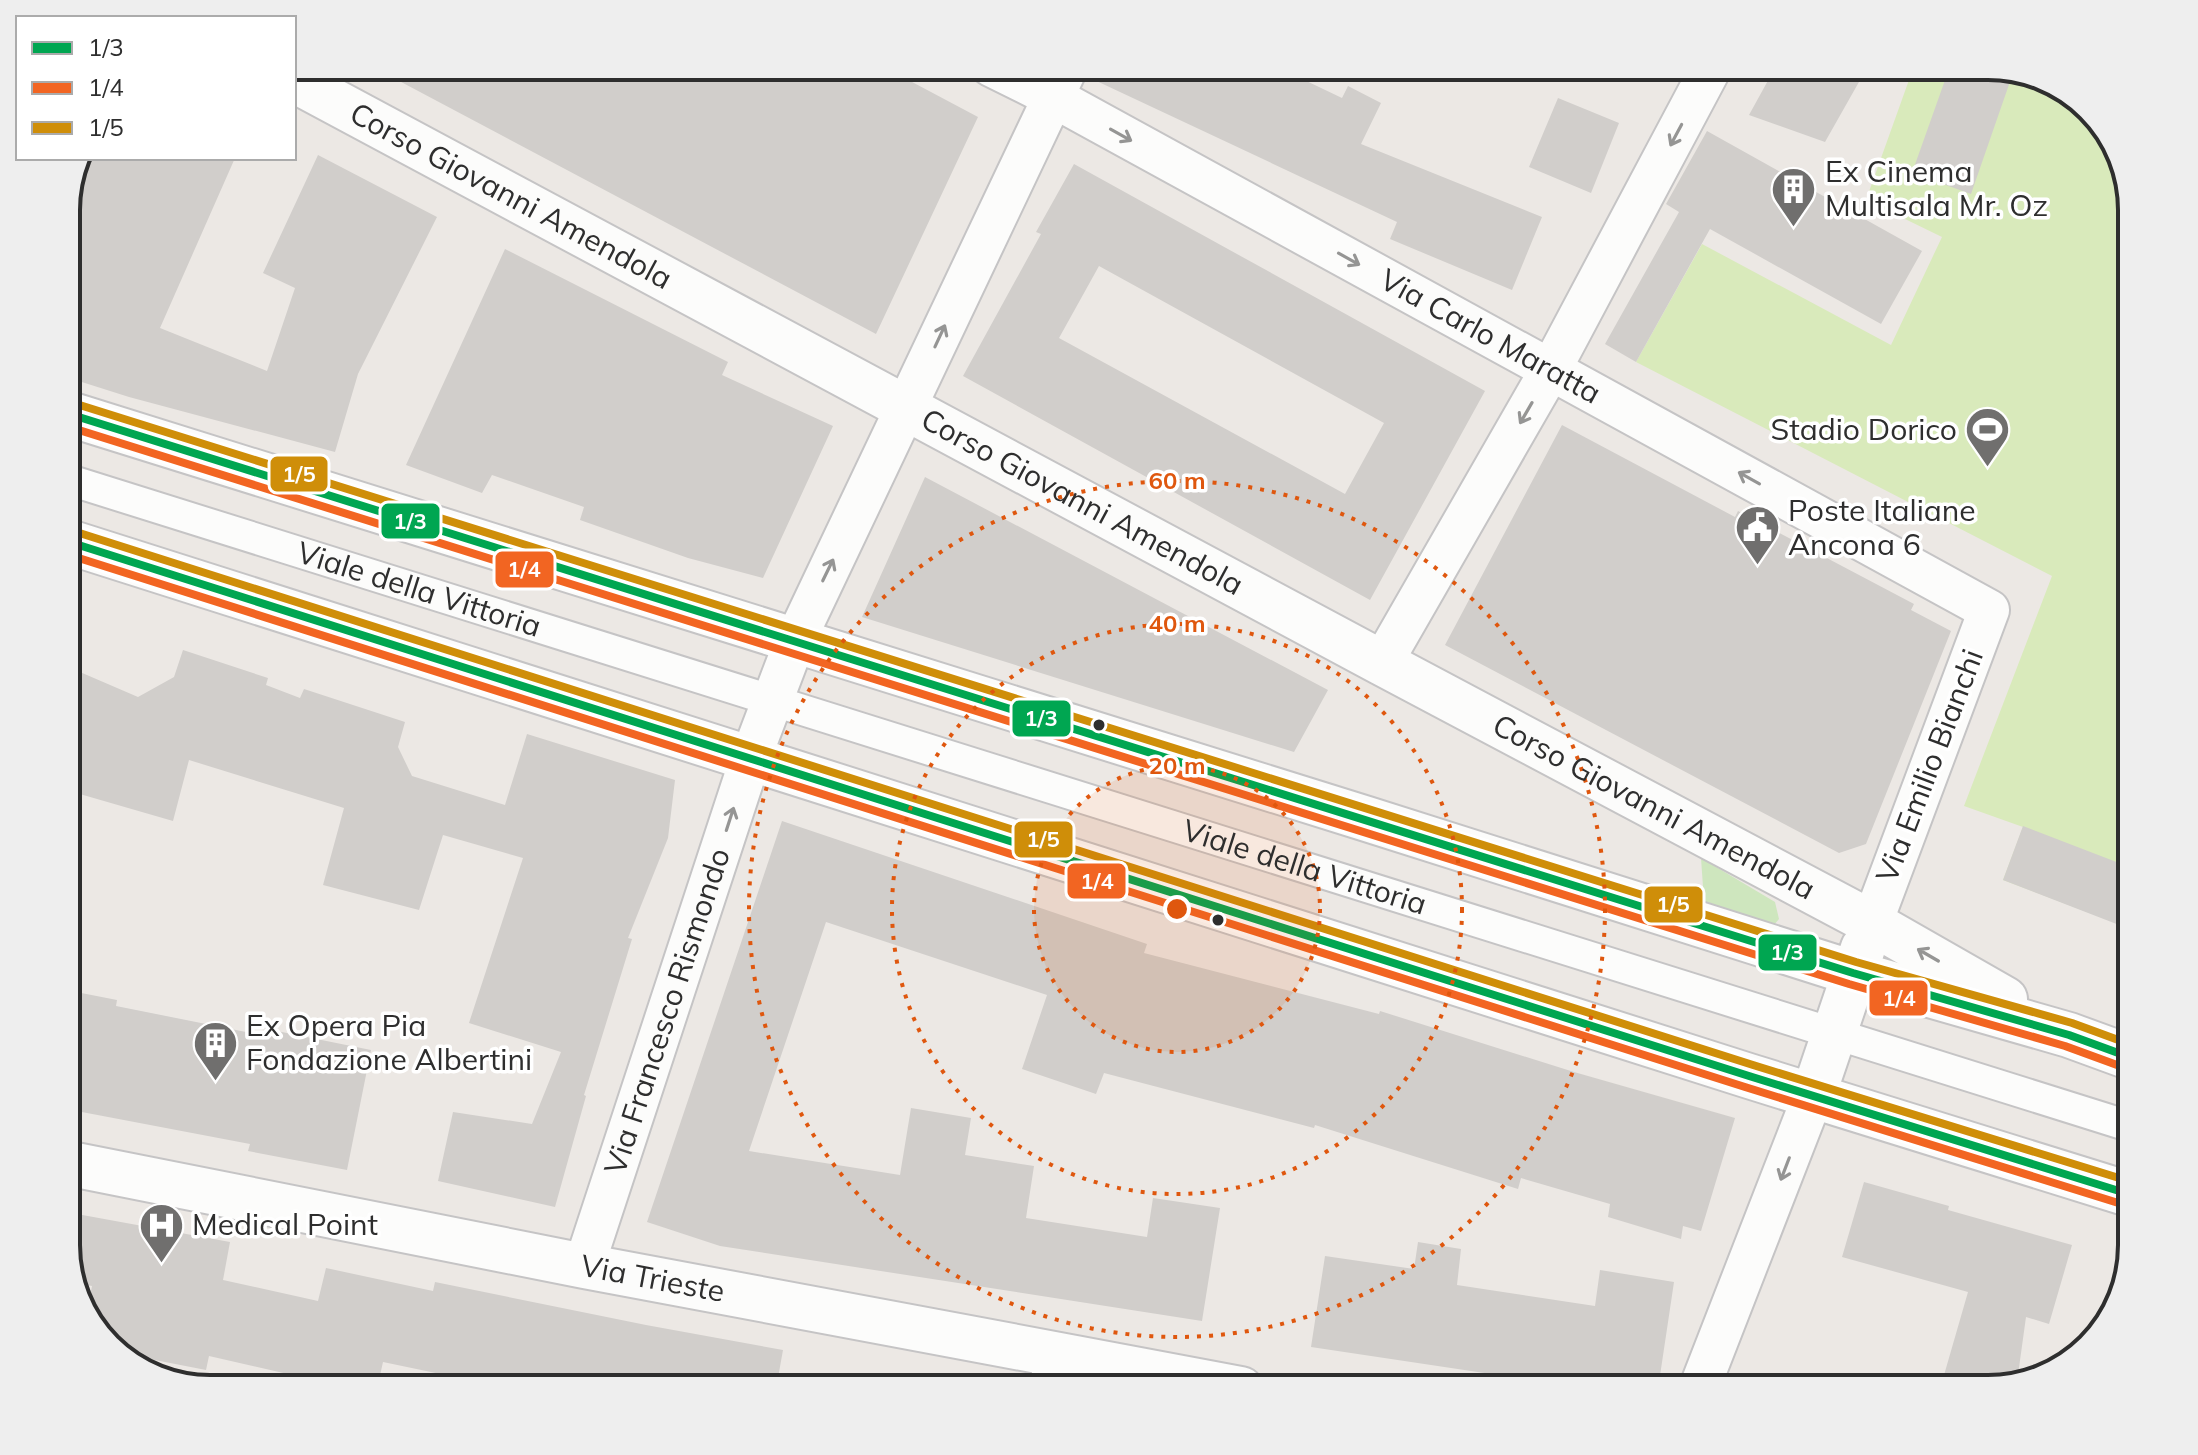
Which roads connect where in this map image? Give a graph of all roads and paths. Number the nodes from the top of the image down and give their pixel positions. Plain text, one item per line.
1 (1705, 80) edge
2 (296, 81) edge
3 (1060, 82) edge
4 (1551, 369) junction
5 (906, 407) junction
6 (80, 417) edge
7 (80, 483) edge
8 (80, 545) edge
9 (1989, 610) joint
10 (795, 641) junction
11 (1382, 663) junction
12 (773, 700) junction
13 (751, 757) junction
14 (1872, 923) junction
15 (1853, 973) junction
16 (1836, 1034) junction
17 (2069, 1035) junction
18 (2118, 1053) edge
19 (1813, 1096) junction
20 (2118, 1123) edge
21 (80, 1166) edge
22 (2118, 1191) edge
23 (584, 1266) junction
24 (1043, 1371) edge
25 (1087, 1375) edge
26 (1704, 1375) edge

1 -> 4 street
2 - 5 street, Corso Giovanni Amendola
3 -> 4 street, Via Carlo Maratta
5 -> 3 street
9 -> 4 street, Via Carlo Maratta
4 -> 11 street
10 -> 5 street
5 - 11 street, Corso Giovanni Amendola
6 - 10 street, Viale della Vittoria
7 - 12 street, Viale della Vittoria
8 - 13 street, Viale della Vittoria
9 - 14 street, Via Emilio Bianchi
10 - 12 street
10 - 15 street, Viale della Vittoria
11 - 14 street, Corso Giovanni Amendola
12 - 13 street
12 - 16 street, Viale della Vittoria
13 - 19 street, Viale della Vittoria
23 -> 13 street, Via Francesco Rismondo
14 - 15 street
17 -> 14 street, Corso Giovanni Amendola
15 - 16 street
15 - 17 street, Viale della Vittoria
16 - 19 street
16 - 20 street, Viale della Vittoria
17 - 18 street, Viale della Vittoria
19 - 22 street, Viale della Vittoria
19 -> 26 street
21 - 23 street, Via Trieste
23 - 24 street, Via Trieste
24 - 25 street, Via Trieste

